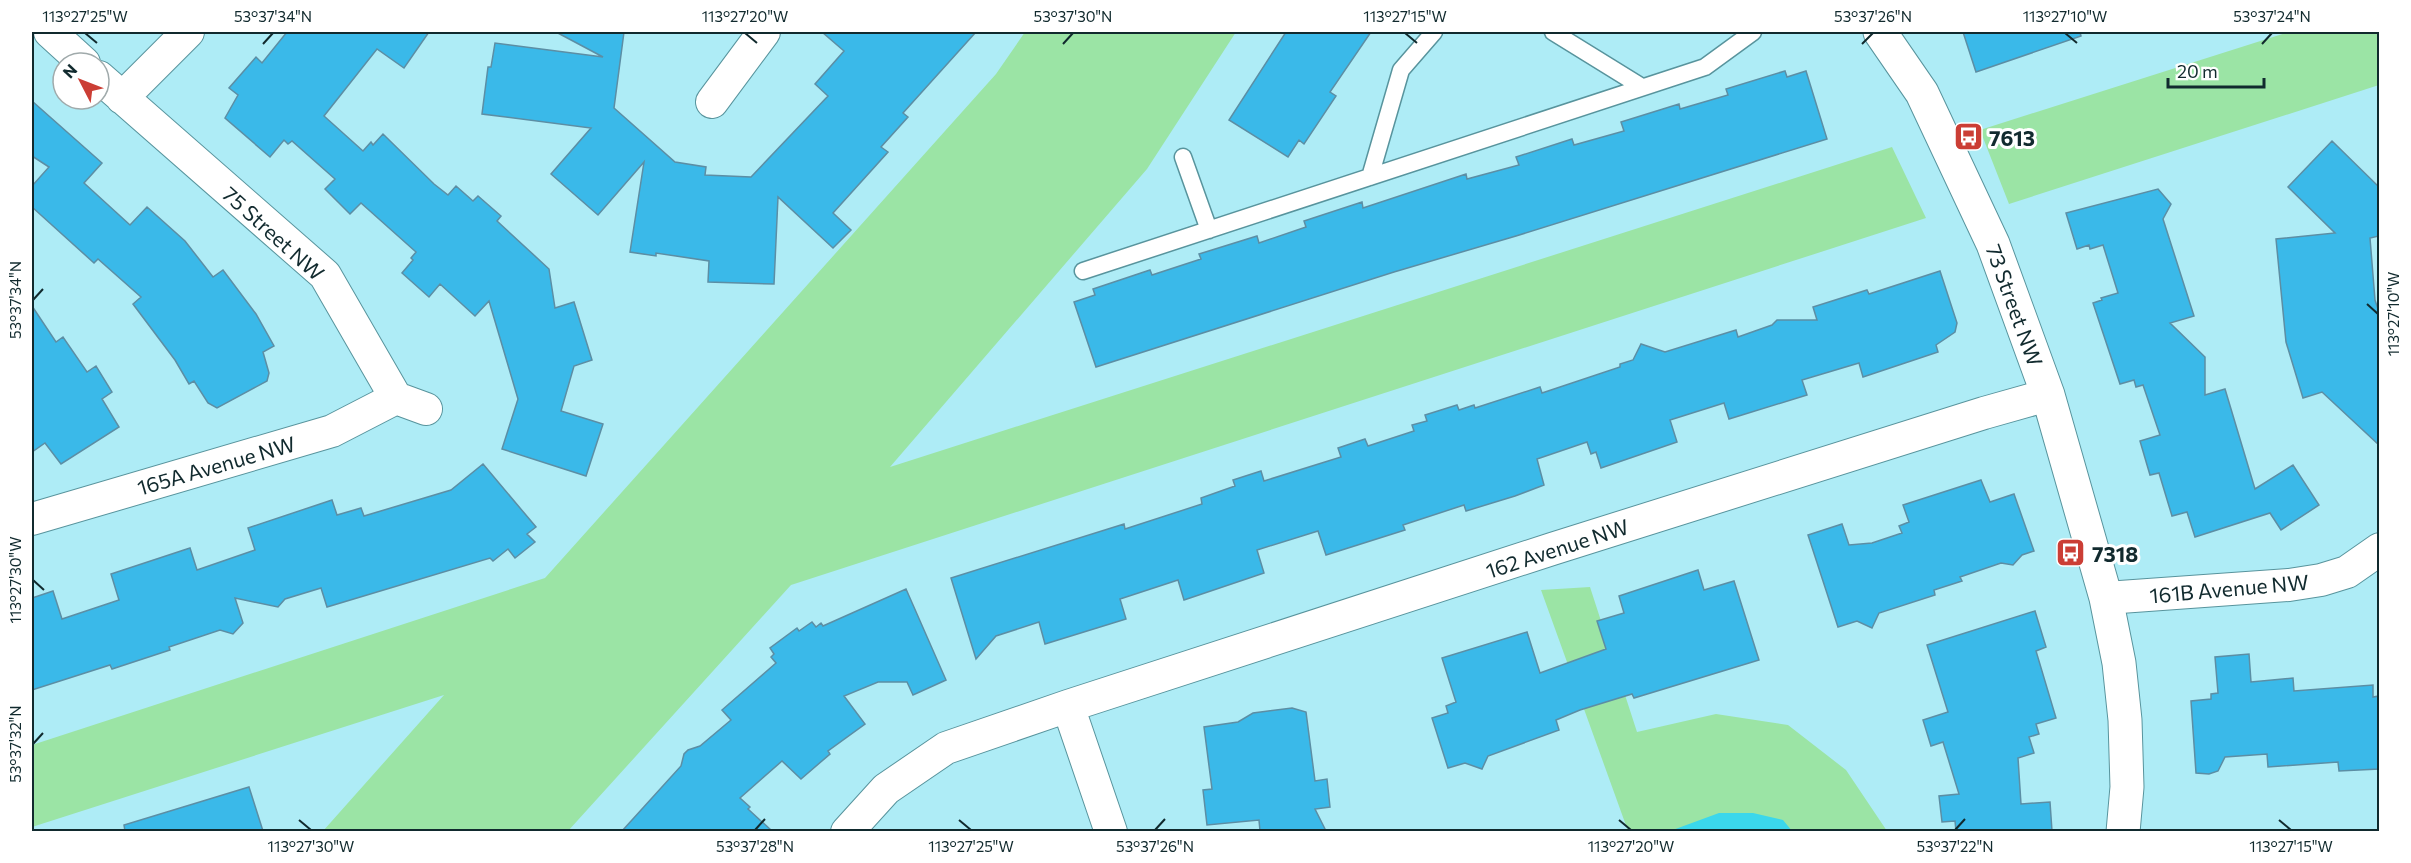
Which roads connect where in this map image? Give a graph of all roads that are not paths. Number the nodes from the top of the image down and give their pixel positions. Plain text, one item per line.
1 (50, 32) edge
2 (188, 32) edge
3 (764, 32) edge
4 (1434, 32) edge
5 (1553, 32) edge
6 (1753, 32) edge
7 (1880, 32) edge
8 (71, 51) edge
9 (1642, 87) junction
10 (111, 88) edge
11 (122, 98) junction
12 (712, 102) dead end
13 (1183, 157) dead end
14 (1370, 177) junction
15 (1209, 230) junction
16 (1083, 271) dead end
17 (2048, 395) junction
18 (396, 398) junction
19 (426, 409) dead end
20 (32, 519) edge
21 (2379, 549) edge
22 (2106, 598) junction
23 (1068, 705) junction
24 (847, 831) edge
25 (1111, 831) edge
26 (2123, 831) edge

1 - 8 street
2 - 11 street
3 - 12 street
4 - 14 lane
5 - 9 lane
6 - 9 lane
7 - 17 street, 73 Street NW
9 - 14 lane
10 - 11 street, 75 Street NW
11 - 18 street, 75 Street NW
13 - 15 lane
14 - 15 lane
15 - 16 lane
17 - 22 street, 73 Street NW
17 - 23 street, 162 Avenue NW
18 - 19 street
18 - 20 street, 165A Avenue NW
21 - 22 street, 161B Avenue NW
22 - 26 street, 73 Street NW
23 - 24 street, 162 Avenue NW
23 - 25 street

